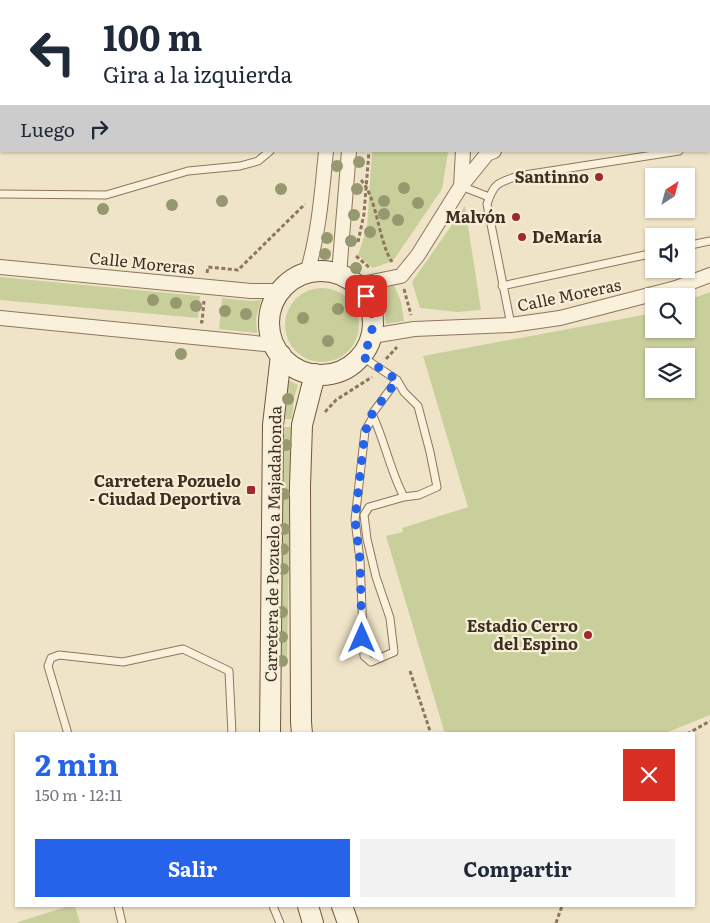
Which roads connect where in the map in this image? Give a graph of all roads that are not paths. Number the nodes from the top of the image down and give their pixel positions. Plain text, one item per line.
1 (269, 152) edge
2 (326, 152) edge
3 (349, 152) edge
4 (464, 152) edge
5 (492, 152) edge
6 (673, 152) edge
7 (461, 186) junction
8 (0, 194) edge
9 (490, 197) junction
10 (710, 241) edge
11 (695, 244) edge
12 (645, 255) edge
13 (0, 267) edge
14 (307, 273) junction
15 (339, 274) junction
16 (710, 275) edge
17 (357, 285) junction
18 (502, 286) junction
19 (280, 291) junction
20 (0, 318) edge
21 (511, 325) junction
22 (372, 336) junction
23 (278, 350) junction
24 (362, 356) junction
25 (314, 374) junction
26 (397, 380) junction
27 (373, 417) junction
28 (404, 497) junction
29 (67, 732) edge
30 (232, 732) edge
31 (270, 732) edge
32 (302, 732) edge
33 (118, 907) edge
34 (273, 907) edge
35 (308, 907) edge
36 (342, 907) edge
37 (122, 923) edge
38 (280, 923) edge
39 (313, 923) edge
40 (348, 923) edge

1 - 8 lane
2 - 14 street
3 - 15 street
4 - 7 street
5 - 7 street
6 - 9 lane
7 - 9 lane
7 - 17 street
9 - 18 lane
10 - 11 lane
12 - 18 lane
13 - 19 street, Calle Moreras
14 - 15 street
14 - 19 street
15 - 17 street
16 - 21 street, Calle Moreras
17 - 22 street
18 - 21 lane
19 - 23 street
20 - 23 street
21 - 22 street, Calle Moreras
22 - 24 street
23 - 25 street
23 - 31 street, Carretera de Pozuelo a Majadahonda
24 - 25 street
24 - 26 lane
25 - 32 street, Carretera de Pozuelo a Majadahonda
26 - 27 lane
26 - 28 lane
27 - 28 lane
27 - 28 lane
29 - 30 lane
33 - 37 lane
34 - 38 lane
35 - 39 street
36 - 40 street

